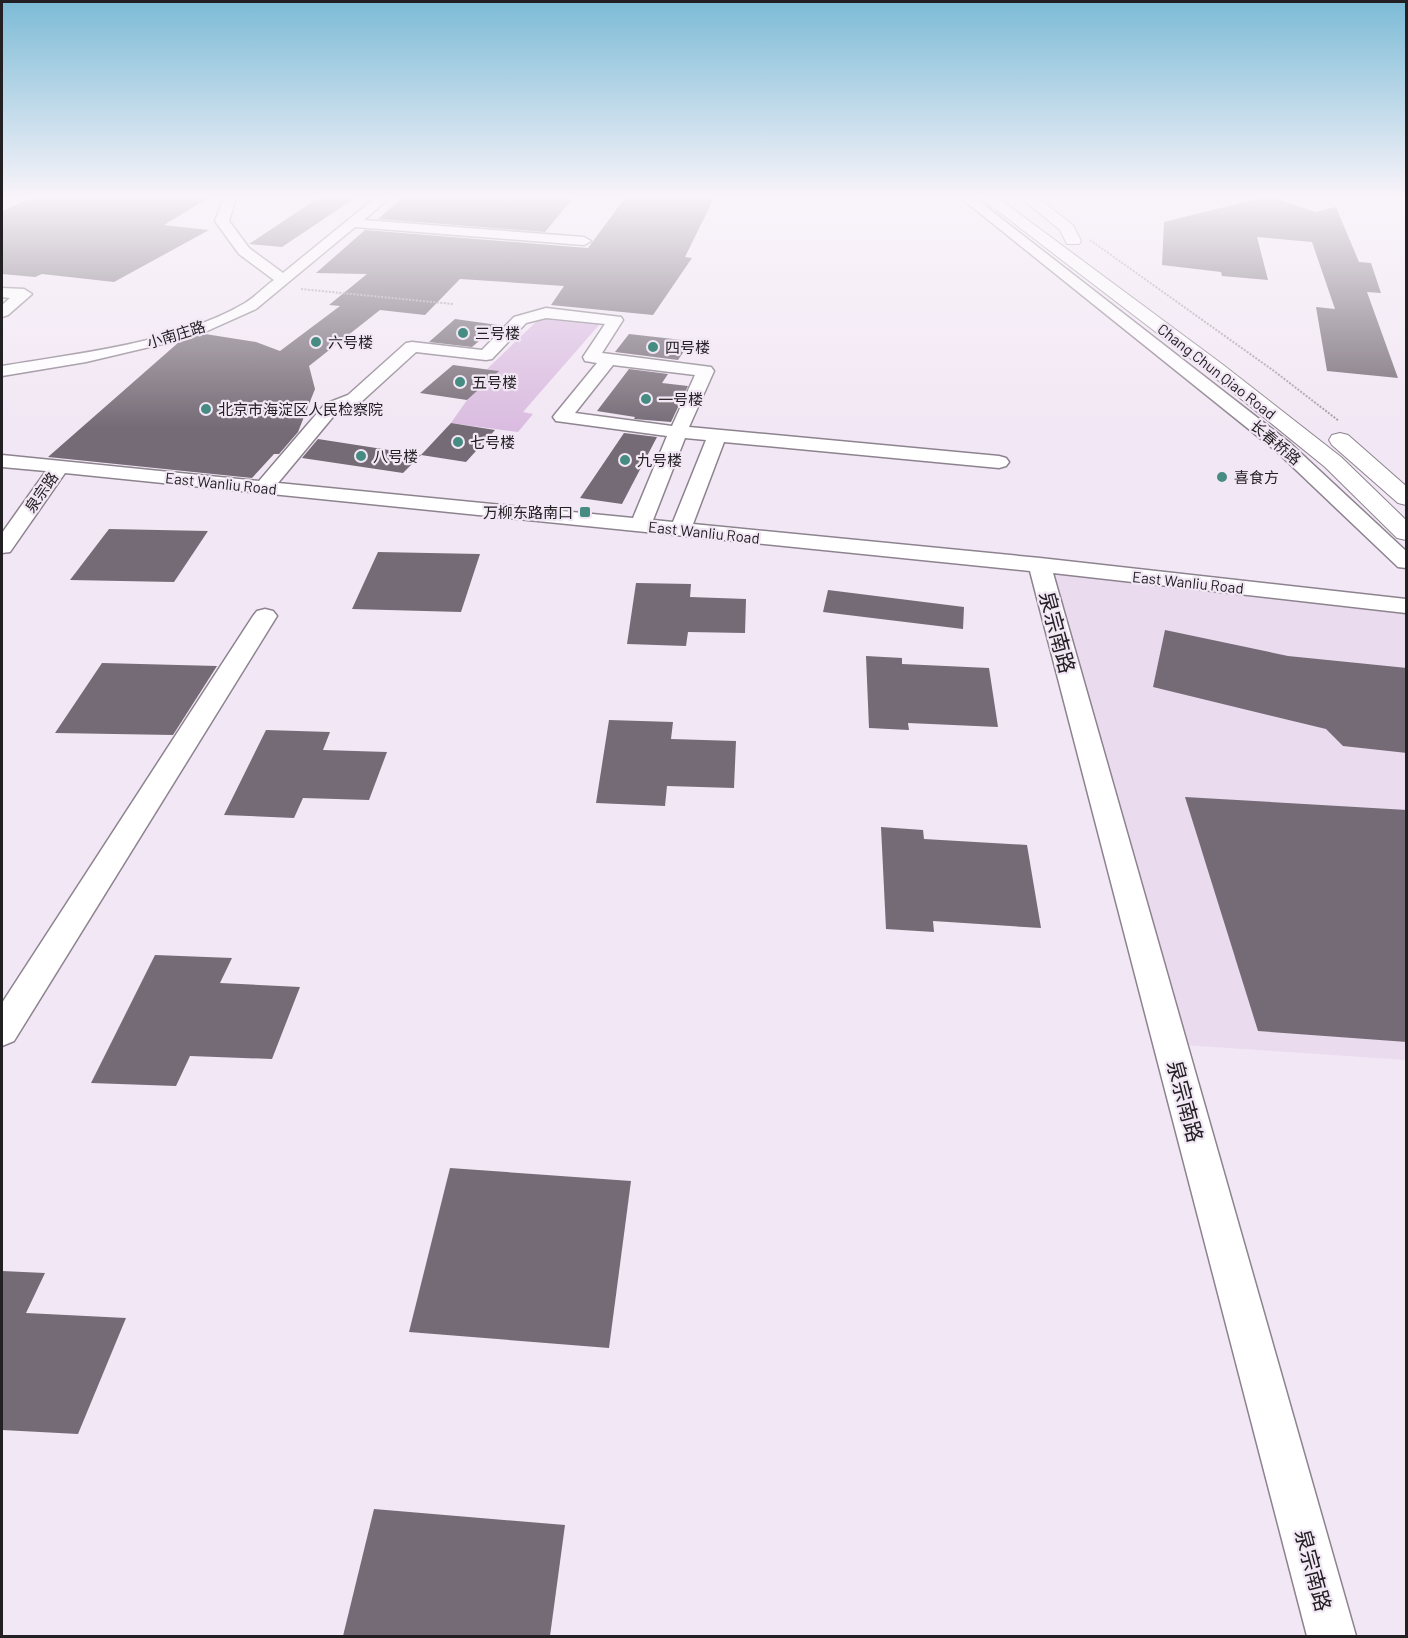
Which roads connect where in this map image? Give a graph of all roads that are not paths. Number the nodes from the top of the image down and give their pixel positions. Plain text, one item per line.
1 (270, 274) edge
2 (289, 274) edge
3 (1064, 274) edge
4 (1090, 274) edge
5 (1125, 274) edge
6 (279, 283) junction
7 (2, 293) edge
8 (2, 312) edge
9 (433, 349) junction
10 (609, 360) junction
11 (1242, 365) dead end
12 (1215, 368) junction
13 (2, 371) edge
14 (1213, 391) junction
15 (354, 399) junction
16 (591, 421) junction
17 (1336, 427) road end
18 (678, 432) junction
19 (717, 436) junction
20 (579, 437) dead end
21 (2, 461) edge
22 (999, 462) dead end
23 (59, 467) junction
24 (264, 487) junction
25 (1407, 498) edge
26 (641, 525) junction
27 (681, 529) junction
28 (1407, 533) edge
29 (2, 547) edge
30 (1407, 562) edge
31 (1040, 565) junction
32 (1407, 606) edge
33 (265, 616) dead end
34 (2, 1031) edge
35 (1332, 1636) edge

1 - 6 street
2 - 6 street, 小南庄路
3 - 14 street, 长春桥路
4 - 12 main road, Chang Chun Qiao Road
5 - 11 main road, Chang Chun Qiao Road
6 - 13 street, 小南庄路
7 - 8 street
9 - 10 street
9 - 15 street
9 - 15 street
10 - 16 street
10 - 18 street
12 - 14 main road
12 - 28 main road, Chang Chun Qiao Road
14 - 30 street, 长春桥路
15 - 24 street
16 - 18 street
16 - 20 street
17 - 25 main road
18 - 19 street
18 - 26 street
19 - 22 street
19 - 27 street
21 - 23 street, East Wanliu Road
23 - 24 street, East Wanliu Road
23 - 29 street, 泉宗路
24 - 26 street, East Wanliu Road
26 - 27 street, East Wanliu Road
27 - 31 street, East Wanliu Road
31 - 32 street, East Wanliu Road
31 - 35 street, 泉宗南路
33 - 34 street

